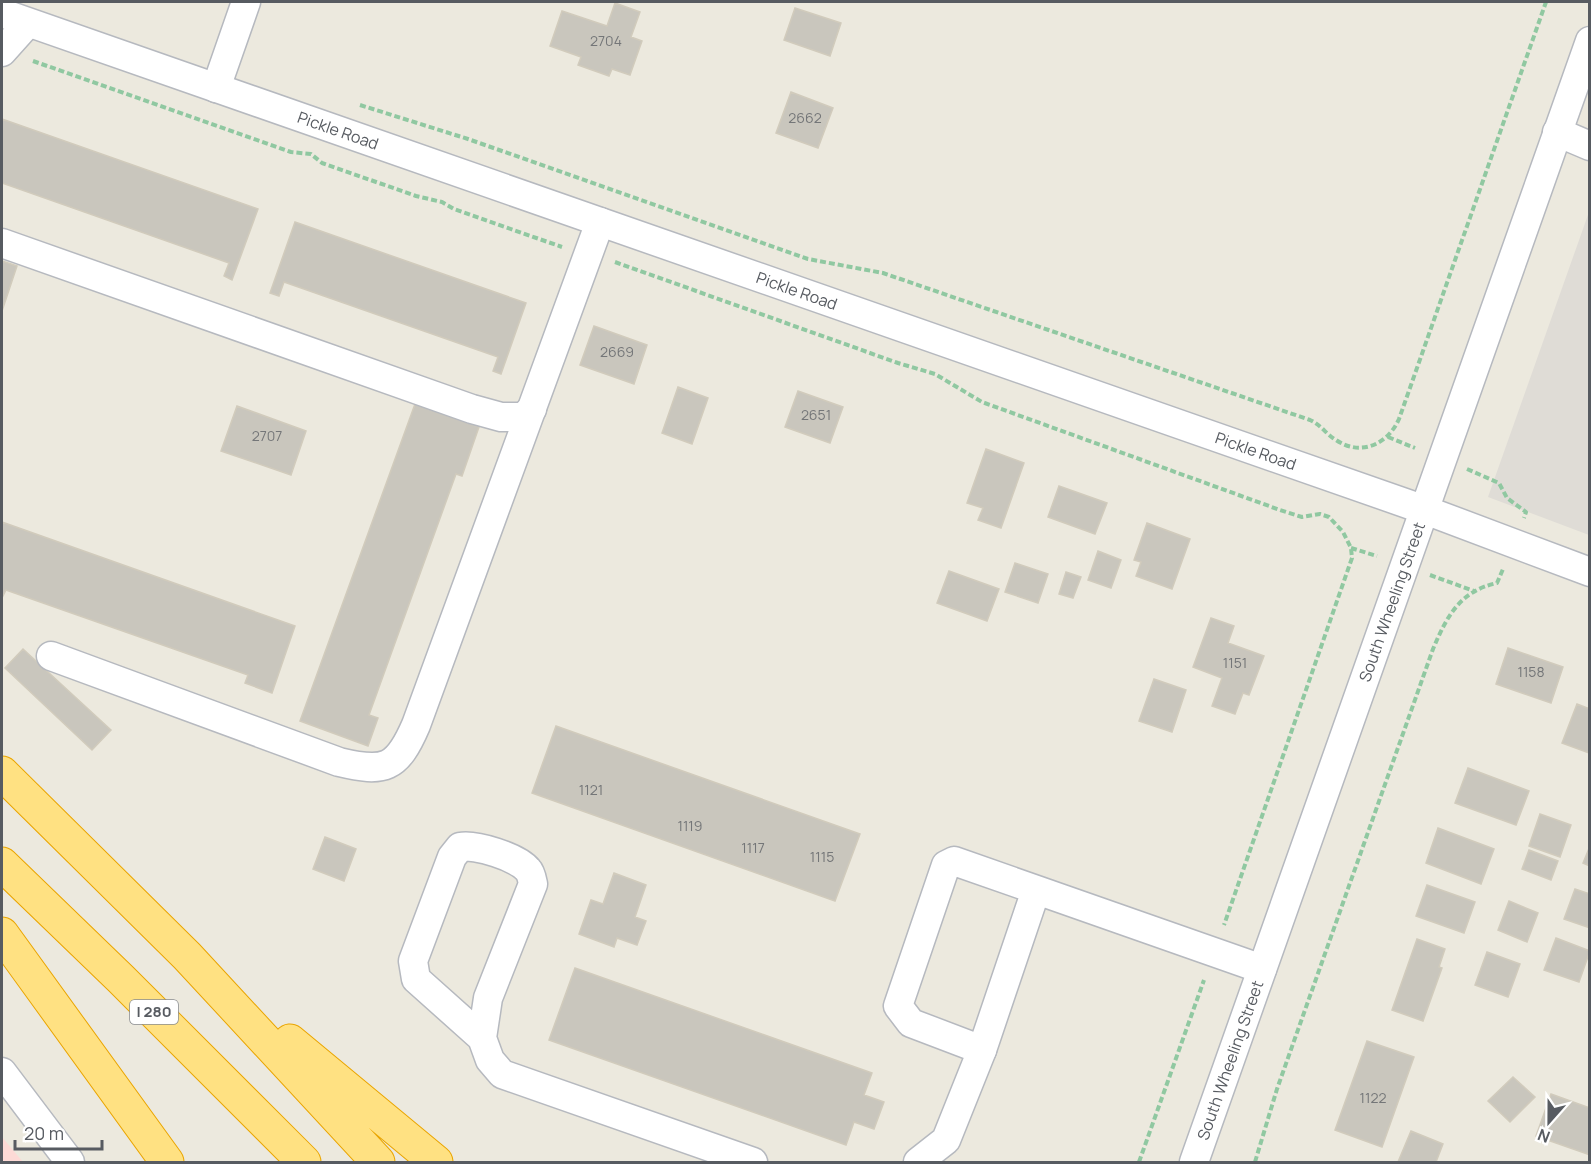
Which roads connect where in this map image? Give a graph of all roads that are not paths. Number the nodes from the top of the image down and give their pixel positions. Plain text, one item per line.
1 (246, 2) edge
2 (2, 14) edge
3 (28, 23) junction
4 (1590, 41) edge
5 (13, 55) edge
6 (216, 88) junction
7 (1557, 132) junction
8 (1590, 146) edge
9 (600, 222) junction
10 (2, 243) edge
11 (532, 409) junction
12 (1425, 510) junction
13 (1590, 572) edge
14 (51, 656) dead end
15 (2, 773) edge
16 (2, 864) edge
17 (1036, 890) junction
18 (2, 934) edge
19 (187, 956) junction
20 (1262, 969) junction
21 (482, 1038) junction
22 (982, 1050) junction
23 (2, 1072) edge
24 (70, 1162) edge
25 (167, 1162) edge
26 (304, 1162) edge
27 (378, 1162) edge
28 (436, 1162) edge
29 (753, 1162) edge
30 (918, 1162) edge
31 (1194, 1162) edge

1 - 6 street
2 - 3 street, Pickle Road
3 - 5 street
3 - 6 street, Pickle Road
4 - 7 street, South Wheeling Street
6 - 9 street, Pickle Road
7 - 8 street
7 - 12 street, South Wheeling Street
9 - 11 street
9 - 12 street, Pickle Road
10 - 11 street
11 - 14 street
12 - 13 street, Pickle Road
12 - 20 street, South Wheeling Street
15 - 19 highway
16 - 26 highway, I 280
17 - 20 street
17 - 22 street
17 - 22 street
18 - 25 highway
19 - 27 highway
19 - 28 highway
20 - 31 street, South Wheeling Street
21 - 21 street
21 - 29 street
22 - 30 street
23 - 24 street

